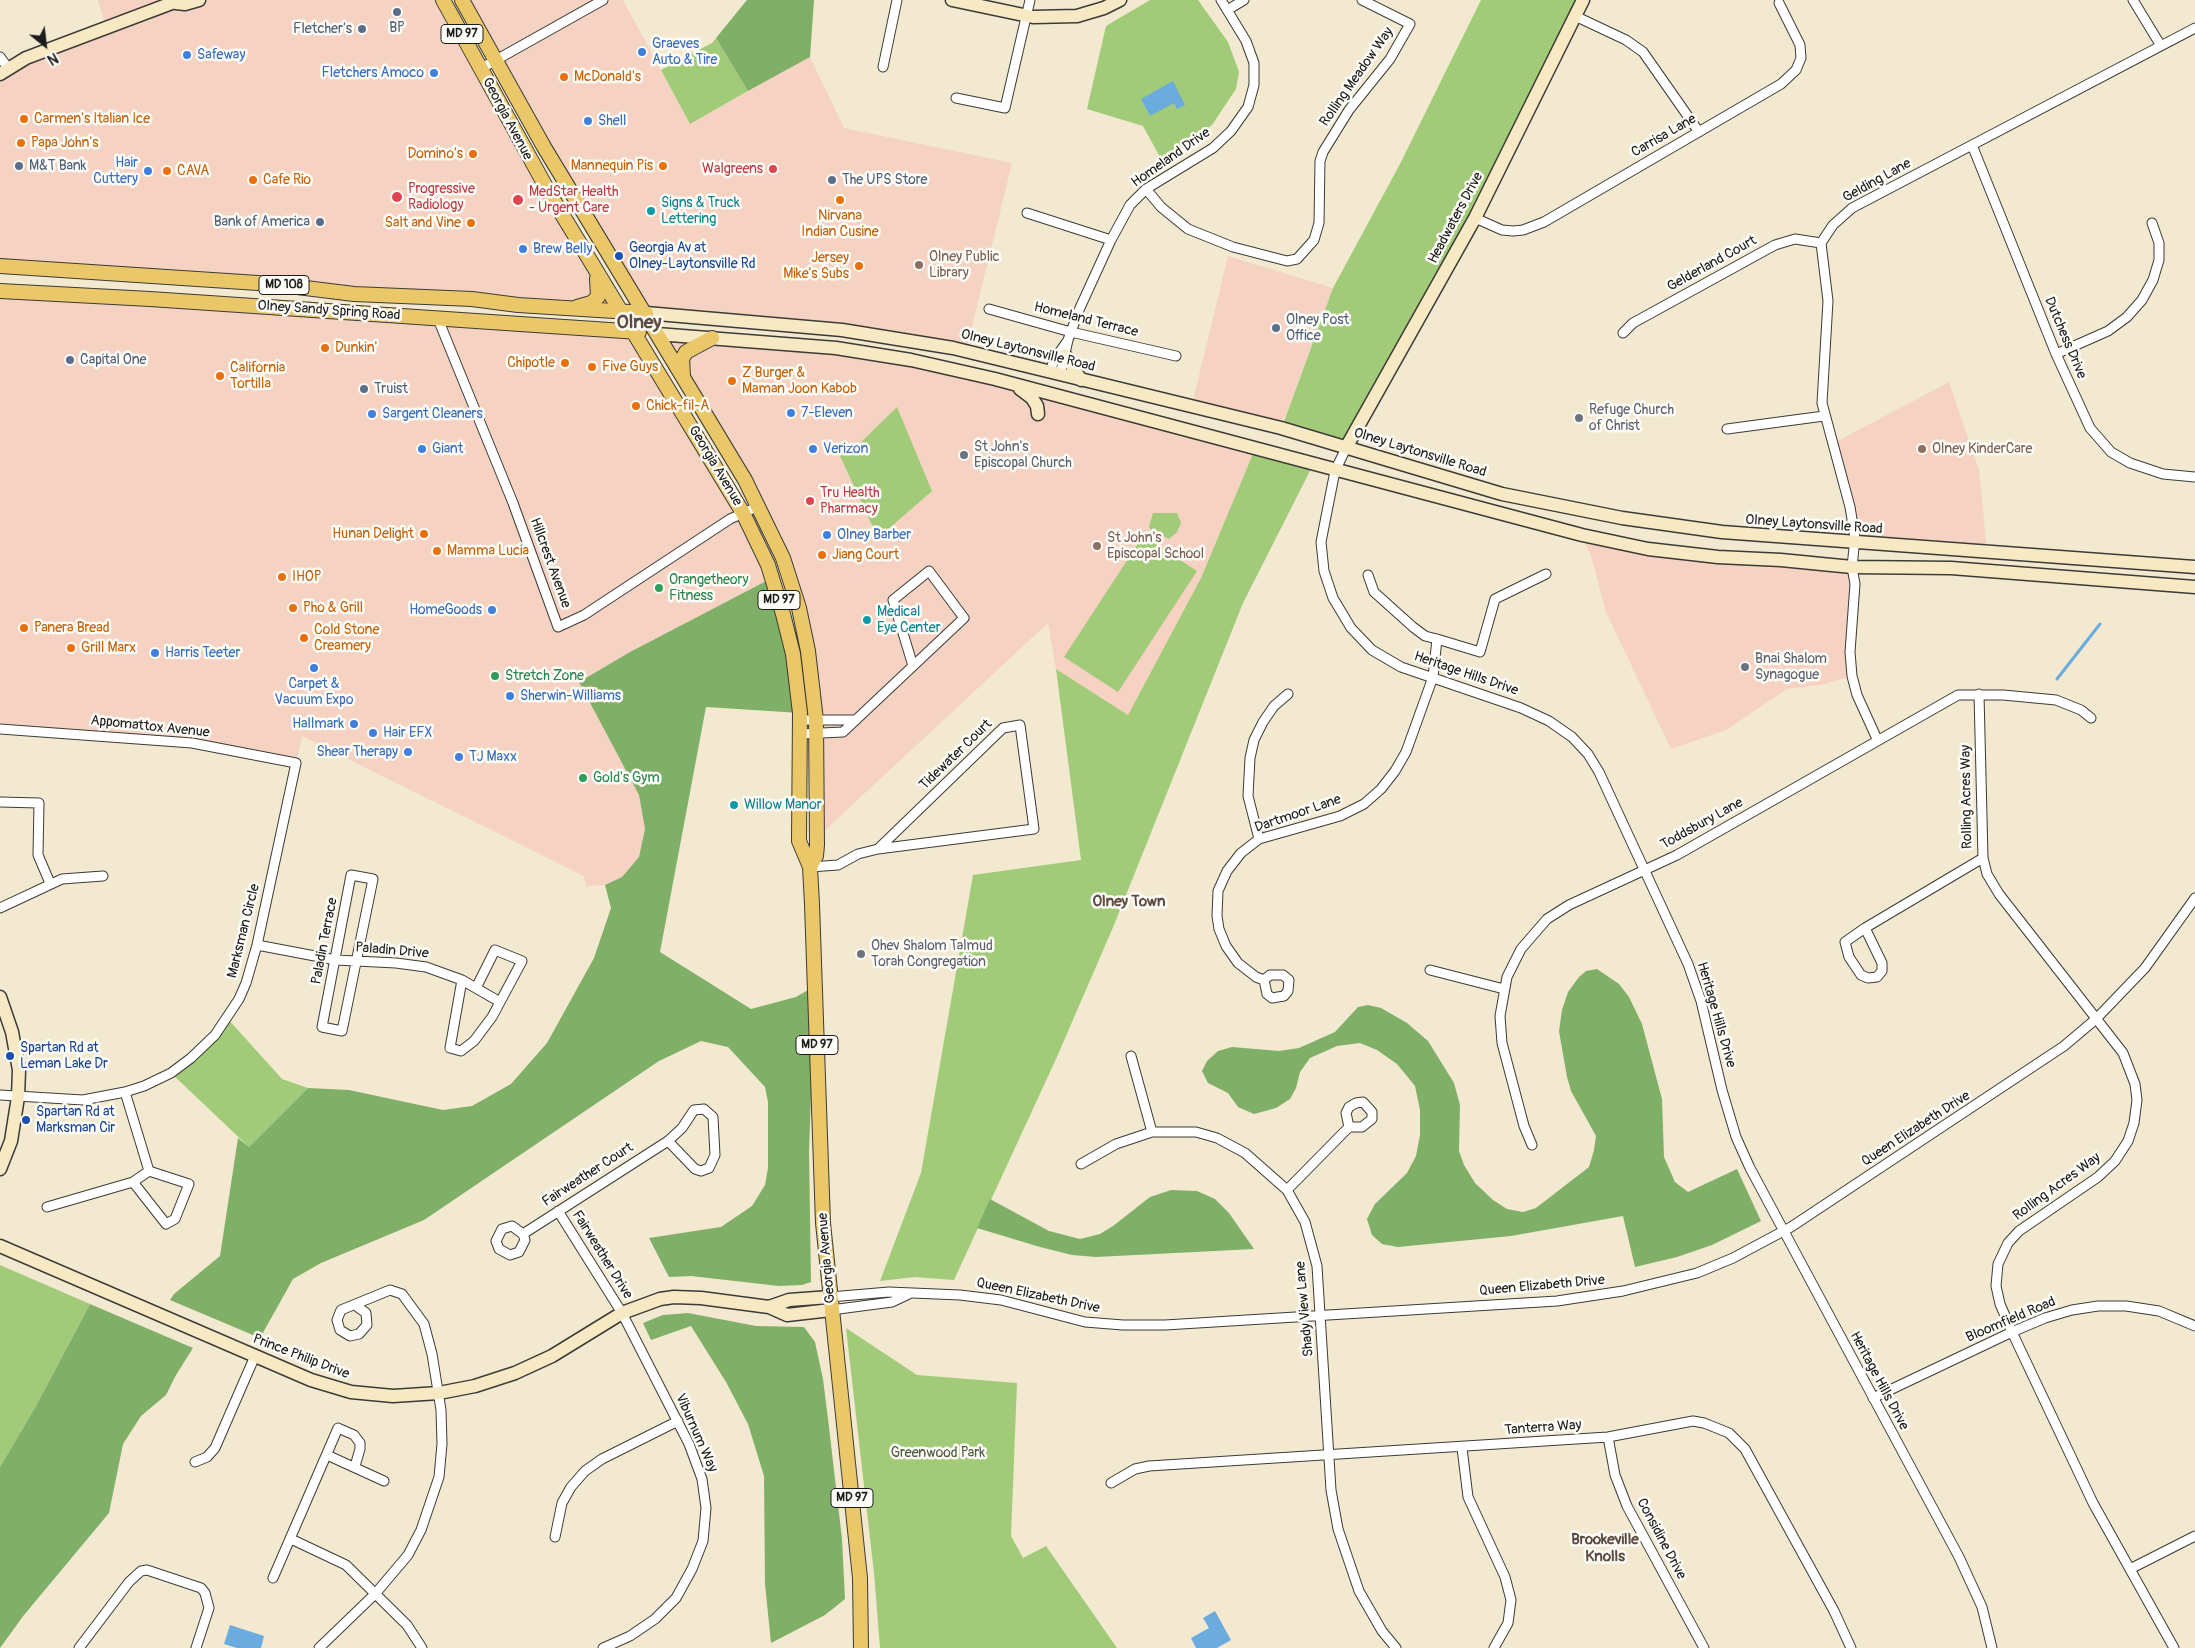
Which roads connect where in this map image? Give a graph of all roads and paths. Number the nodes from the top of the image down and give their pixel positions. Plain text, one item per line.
1 (199, 0) edge
2 (443, 0) edge
3 (462, 0) edge
4 (603, 0) edge
5 (897, 0) edge
6 (952, 0) edge
7 (1030, 0) edge
8 (1120, 0) edge
9 (1222, 0) edge
10 (1244, 0) edge
11 (1362, 0) edge
12 (1583, 0) edge
13 (2133, 0) edge
14 (178, 2) edge
15 (1779, 3) dead end
16 (1229, 9) junction
17 (1575, 16) junction
18 (1026, 17) junction
19 (2195, 28) edge
20 (2161, 46) junction
21 (0, 56) edge
22 (495, 61) junction
23 (883, 67) dead end
24 (480, 69) junction
25 (4, 71) edge
26 (956, 98) dead end
27 (1699, 132) junction
28 (1972, 145) junction
29 (1146, 189) junction
30 (1026, 213) dead end
31 (1475, 218) junction
32 (2152, 223) dead end
33 (1111, 240) junction
34 (1821, 243) junction
35 (0, 266) edge
36 (596, 272) junction
37 (0, 291) edge
38 (568, 308) junction
39 (989, 309) dead end
40 (620, 312) junction
41 (646, 313) junction
42 (438, 319) junction
43 (633, 332) junction
44 (1623, 333) dead end
45 (657, 334) junction
46 (1069, 336) junction
47 (712, 338) junction
48 (2056, 354) junction
49 (1065, 355) junction
50 (1176, 356) dead end
51 (1055, 374) junction
52 (683, 377) junction
53 (1080, 380) junction
54 (1012, 384) junction
55 (1038, 414) dead end
56 (1824, 416) junction
57 (1727, 429) dead end
58 (1347, 446) junction
59 (1334, 471) junction
60 (2195, 477) edge
61 (759, 506) junction
62 (743, 512) junction
63 (1855, 543) junction
64 (1852, 567) junction
65 (2195, 567) edge
66 (1368, 574) dead end
67 (1546, 574) dead end
68 (2195, 587) edge
69 (1437, 639) junction
70 (913, 666) junction
71 (1433, 677) junction
72 (1288, 694) dead end
73 (1979, 694) junction
74 (2091, 718) dead end
75 (856, 720) junction
76 (816, 726) junction
77 (800, 727) junction
78 (0, 729) edge
79 (1877, 739) junction
80 (296, 763) joint
81 (0, 802) edge
82 (1258, 839) junction
83 (878, 849) junction
84 (1982, 858) junction
85 (810, 867) junction
86 (1645, 870) junction
87 (103, 876) dead end
88 (50, 883) junction
89 (2195, 898) edge
90 (0, 908) edge
91 (1866, 928) junction
92 (258, 945) junction
93 (336, 960) junction
94 (357, 962) junction
95 (1430, 970) dead end
96 (462, 980) junction
97 (1264, 980) dead end
98 (476, 988) junction
99 (1504, 989) junction
100 (0, 997) edge
101 (500, 1002) junction
102 (2096, 1019) junction
103 (1131, 1056) dead end
104 (125, 1092) junction
105 (0, 1094) edge
106 (18, 1097) junction
107 (1350, 1127) dead end
108 (1152, 1132) junction
109 (668, 1141) junction
110 (1532, 1145) dead end
111 (1081, 1164) dead end
112 (0, 1169) edge
113 (149, 1171) junction
114 (133, 1182) junction
115 (1287, 1190) junction
116 (47, 1207) dead end
117 (558, 1211) junction
118 (1783, 1232) junction
119 (523, 1234) dead end
120 (0, 1246) edge
121 (910, 1294) junction
122 (831, 1303) junction
123 (355, 1305) dead end
124 (622, 1313) junction
125 (1320, 1315) junction
126 (2195, 1326) edge
127 (2012, 1332) junction
128 (255, 1356) junction
129 (439, 1394) junction
130 (1873, 1398) junction
131 (678, 1421) junction
132 (1608, 1437) junction
133 (1462, 1448) junction
134 (327, 1455) junction
135 (1328, 1455) junction
136 (195, 1462) dead end
137 (355, 1466) junction
138 (384, 1481) dead end
139 (1111, 1484) dead end
140 (2195, 1536) edge
141 (555, 1537) dead end
142 (291, 1540) junction
143 (2130, 1569) junction
144 (273, 1578) dead end
145 (375, 1594) junction
146 (79, 1648) edge
147 (196, 1648) edge
148 (319, 1648) edge
149 (422, 1648) edge
150 (603, 1648) edge
151 (861, 1648) edge
152 (1396, 1648) edge
153 (1494, 1648) edge
154 (1704, 1648) edge
155 (1851, 1648) edge
156 (1992, 1648) edge
157 (2174, 1648) edge

1 - 14 main road
2 - 24 main road, Georgia Avenue / MD 97
3 - 22 main road, Georgia Avenue
4 - 22 street
5 - 23 street
6 - 18 main road
7 - 18 street
8 - 18 main road
9 - 16 street, Homeland Drive
10 - 16 street
11 - 29 street, Rolling Meadow Way
12 - 17 main road, Headwaters Drive
13 - 20 street
14 - 25 main road
15 - 27 street, Carrisa Lane
16 - 29 street, Homeland Drive
17 - 27 street
17 - 31 main road, Headwaters Drive
18 - 26 street
19 - 20 street, Gelding Lane
20 - 28 street, Gelding Lane
21 - 25 street
22 - 24 street
22 - 41 main road, Georgia Avenue
24 - 36 main road, Georgia Avenue / MD 97
27 - 31 street, Carrisa Lane
28 - 34 street, Gelding Lane
28 - 48 street, Dutchess Drive
29 - 33 street, Homeland Drive
30 - 33 street
31 - 58 main road, Headwaters Drive
32 - 48 street
33 - 46 street, Homeland Drive
34 - 44 street, Gelderland Court
34 - 56 street
35 - 38 main road, Olney Sandy Spring Road / MD 108
36 - 38 main road
36 - 40 main road, Georgia Avenue / MD 97
37 - 42 main road, Olney Sandy Spring Road / MD 108
38 - 40 main road, Olney Sandy Spring Road / MD 108
39 - 46 street, Homeland Terrace
40 - 41 main road, Olney Sandy Spring Road / MD 108
40 - 43 main road, Georgia Avenue / MD 97
41 - 45 main road, Georgia Avenue
41 - 51 main road, Olney Laytonsville Road / MD 108
42 - 43 main road, Olney Sandy Spring Road / MD 108
42 - 62 street, Hillcrest Avenue
43 - 45 main road, Olney Sandy Spring Road / MD 108
43 - 62 main road, Georgia Avenue / MD 97
45 - 47 main road, MD 108
45 - 52 main road, Georgia Avenue
46 - 49 street, Homeland Drive
46 - 50 street, Homeland Terrace
46 - 51 street, Homeland Drive
47 - 52 main road
47 - 54 main road, MD 108
48 - 60 street, Dutchess Drive
49 - 51 street, Homeland Drive
49 - 53 main road
51 - 53 main road, Olney Laytonsville Road / MD 108
52 - 61 main road, Georgia Avenue
53 - 58 main road, Olney Laytonsville Road / MD 108
54 - 55 main road
54 - 59 main road, MD 108
56 - 57 street
56 - 63 street
58 - 59 street, Heritage Hills Drive
58 - 63 main road, Olney Laytonsville Road / MD 108
59 - 64 main road, MD 108
59 - 71 street, Heritage Hills Drive
61 - 62 street, Hillcrest Avenue
61 - 76 main road, Georgia Avenue / MD 97
62 - 77 main road, Georgia Avenue / MD 97
63 - 64 street
63 - 65 main road, Olney Laytonsville Road / MD 108
64 - 68 main road, MD 108
64 - 79 street
66 - 69 street
67 - 69 street
69 - 71 street, Dartmoor Lane
70 - 70 street
70 - 75 street
71 - 82 street, Dartmoor Lane
71 - 86 street, Heritage Hills Drive
72 - 82 street
73 - 74 street, Toddsbury Lane
73 - 79 street, Toddsbury Lane
73 - 84 street, Rolling Acres Way
75 - 76 street
75 - 76 street
76 - 77 street
76 - 77 street
76 - 85 main road, Georgia Avenue / MD 97
77 - 85 main road, Georgia Avenue / MD 97
78 - 80 street, Appomattox Avenue
79 - 86 street, Toddsbury Lane
80 - 92 street, Marksman Circle
81 - 88 street
82 - 97 street, Dartmoor Lane
83 - 83 street, Tidewater Court
83 - 85 street, Tidewater Court
84 - 91 street
84 - 102 street, Rolling Acres Way
85 - 122 main road, Georgia Avenue / MD 97
86 - 99 street, Toddsbury Lane
86 - 118 street, Heritage Hills Drive
87 - 88 street
88 - 90 street
89 - 102 street, Queen Elizabeth Drive
91 - 91 street
92 - 93 street, Paladin Drive
92 - 104 street, Marksman Circle
93 - 94 street, Paladin Drive
93 - 94 street, Paladin Terrace
93 - 94 street, Paladin Terrace
94 - 96 street, Paladin Drive
95 - 99 street
96 - 98 street, Paladin Drive
96 - 101 street
98 - 101 street, Paladin Drive
98 - 101 street
99 - 110 street, Toddsbury Lane
100 - 106 main road
102 - 118 street, Queen Elizabeth Drive
102 - 127 street, Rolling Acres Way
103 - 108 street
104 - 106 street, Marksman Circle
104 - 113 street
105 - 106 street, Marksman Circle
106 - 112 main road
107 - 115 street
108 - 111 street, Shady View Lane
108 - 115 street, Shady View Lane
109 - 109 street, Fairweather Court
109 - 117 street, Fairweather Court
113 - 114 street
113 - 114 street
114 - 116 street
115 - 125 street, Shady View Lane
117 - 119 street, Fairweather Court
117 - 124 street, Fairweather Drive
118 - 125 street, Queen Elizabeth Drive
118 - 130 street, Heritage Hills Drive
120 - 128 main road, Prince Philip Drive
121 - 122 street, Queen Elizabeth Drive
121 - 122 street, Queen Elizabeth Drive
121 - 125 street, Queen Elizabeth Drive
122 - 124 main road, Prince Philip Drive
122 - 151 main road, Georgia Avenue / MD 97
123 - 129 street
124 - 129 main road, Prince Philip Drive
124 - 131 street, Viburnum Way
125 - 135 street, Shady View Lane
126 - 127 street, Bloomfield Road
127 - 130 street, Bloomfield Road
127 - 143 street, Rolling Acres Way
128 - 129 main road, Prince Philip Drive
128 - 136 street
129 - 145 street
130 - 156 street, Heritage Hills Drive
131 - 141 street
131 - 150 street, Viburnum Way
132 - 133 street, Tanterra Way
132 - 154 street, Considine Drive
132 - 155 street, Tanterra Way
133 - 135 street, Tanterra Way
133 - 153 street
134 - 137 street
134 - 137 street
134 - 142 street
135 - 139 street, Tanterra Way
135 - 152 street, Shady View Lane
137 - 138 street
140 - 143 street
142 - 144 street
142 - 145 street
143 - 157 street, Rolling Acres Way
145 - 148 street
145 - 149 street
146 - 147 street

